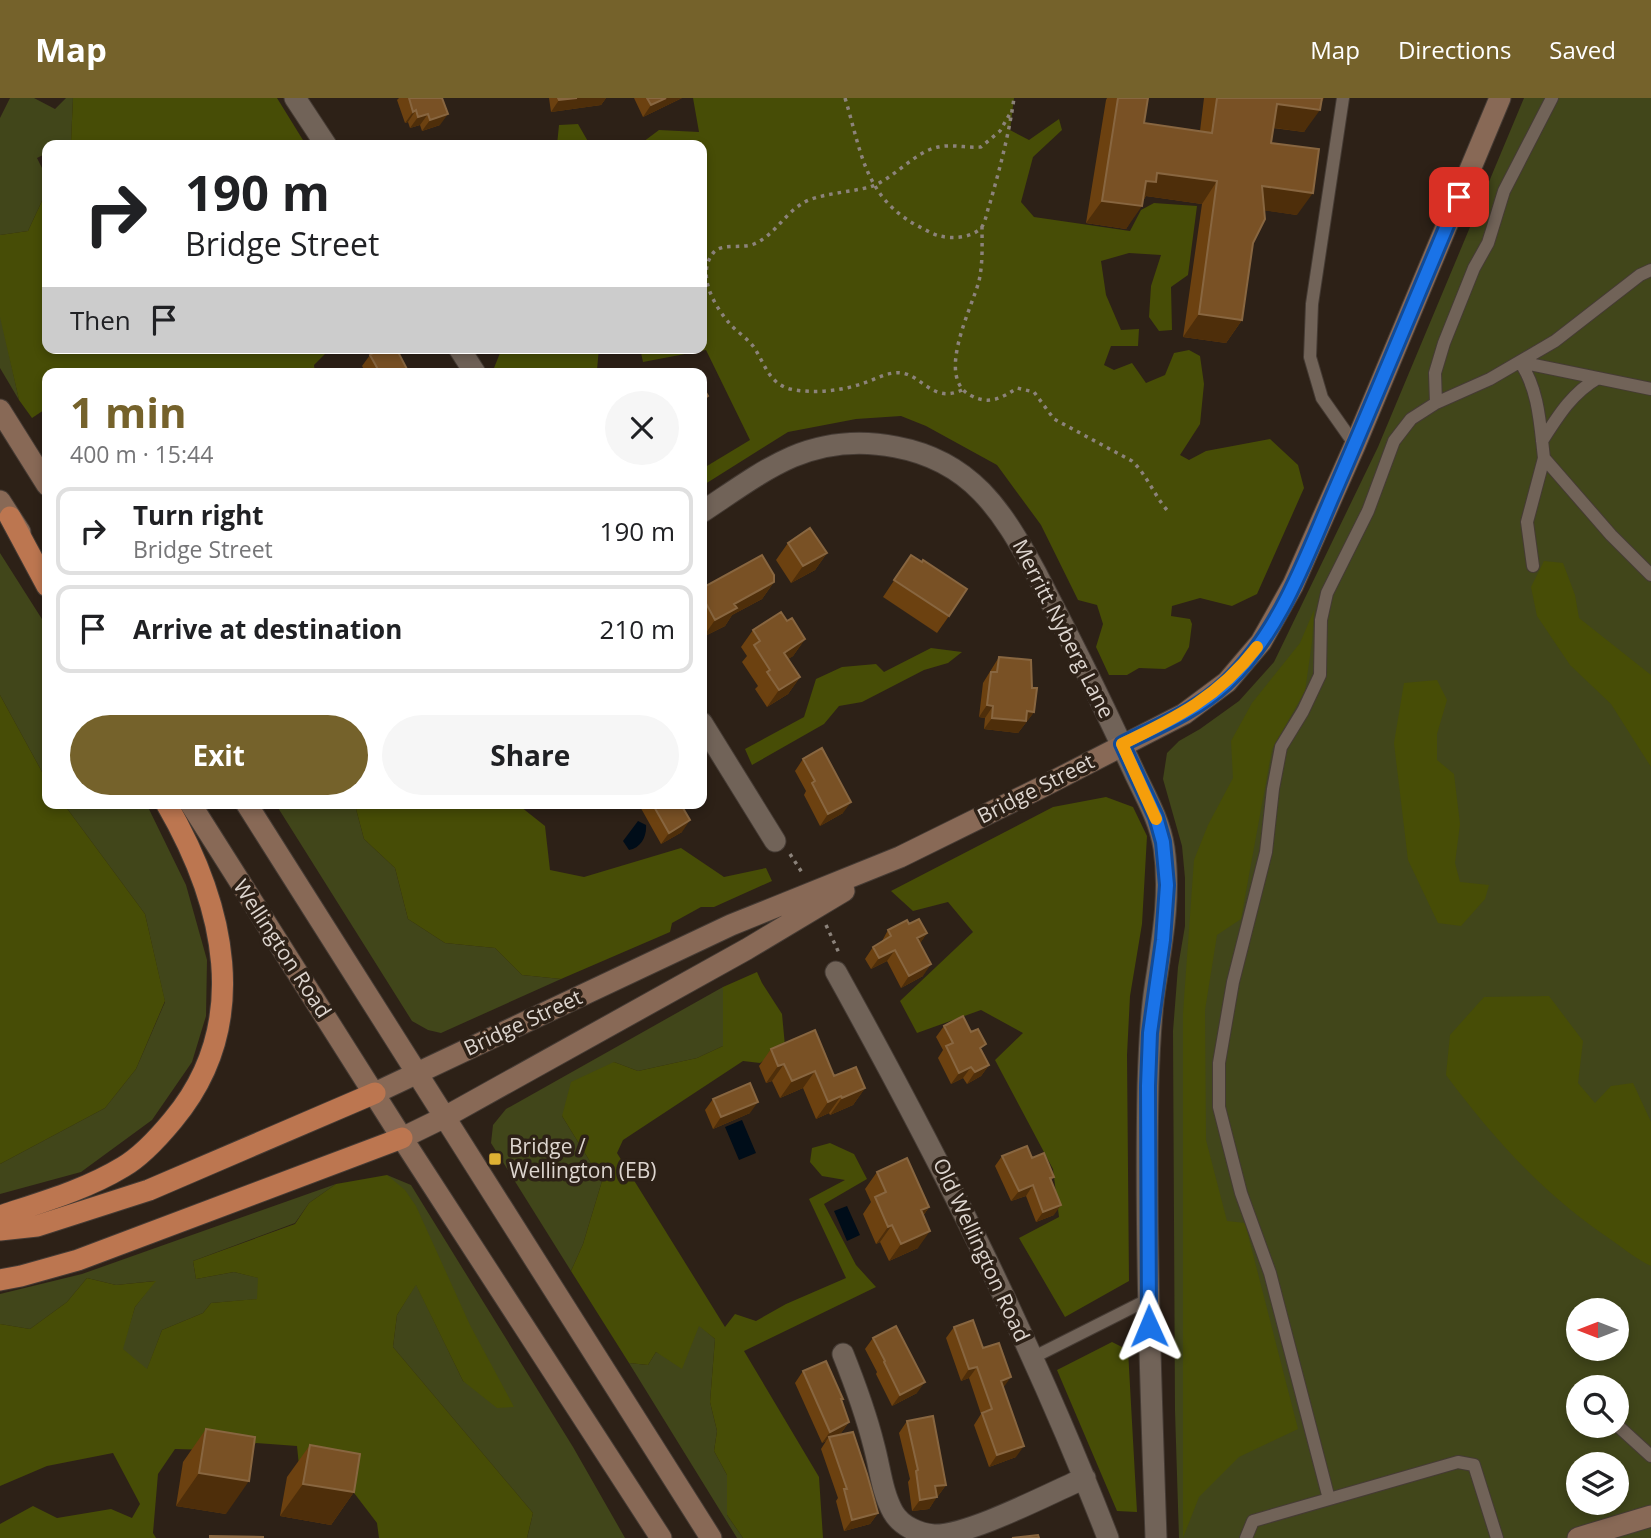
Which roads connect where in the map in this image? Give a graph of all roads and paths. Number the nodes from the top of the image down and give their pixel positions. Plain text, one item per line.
1 (295, 98) edge
2 (845, 98) edge
3 (1014, 98) edge
4 (1343, 98) edge
5 (1500, 98) edge
6 (1552, 98) edge
7 (1013, 110) junction
8 (323, 140) edge
9 (874, 186) junction
10 (982, 226) junction
11 (707, 269) edge
12 (1651, 270) edge
13 (707, 280) edge
14 (1520, 362) junction
15 (1598, 378) junction
16 (1651, 389) edge
17 (962, 390) junction
18 (1436, 402) junction
19 (0, 410) edge
20 (1542, 441) junction
21 (1355, 445) junction
22 (1544, 458) junction
23 (42, 477) edge
24 (5, 509) edge
25 (707, 509) edge
26 (1167, 510) dead end
27 (1533, 566) dead end
28 (42, 567) edge
29 (1651, 575) edge
30 (42, 577) edge
31 (707, 731) edge
32 (1122, 744) junction
33 (169, 809) edge
34 (194, 809) edge
35 (250, 809) edge
36 (775, 841) joint
37 (900, 857) junction
38 (803, 875) dead end
39 (825, 924) dead end
40 (836, 972) joint
41 (417, 1075) junction
42 (375, 1093) junction
43 (445, 1117) junction
44 (402, 1138) junction
45 (0, 1216) edge
46 (0, 1230) edge
47 (0, 1280) edge
48 (1149, 1299) junction
49 (844, 1354) dead end
50 (1032, 1358) junction
51 (1629, 1436) edge
52 (1651, 1456) edge
53 (1085, 1478) junction
54 (1329, 1499) junction
55 (1651, 1516) edge
56 (648, 1517) junction
57 (651, 1538) edge
58 (661, 1538) edge
59 (711, 1538) edge
60 (1108, 1538) edge
61 (1156, 1538) edge
62 (1246, 1538) edge
63 (1497, 1538) edge
64 (1578, 1538) edge

1 - 8 street
2 - 9 path
3 - 7 path
4 - 21 lane
5 - 21 main road, Bridge Street
6 - 18 lane
7 - 9 path
7 - 10 path
9 - 10 path
9 - 11 path
10 - 17 path
12 - 14 lane
13 - 17 path
14 - 15 lane
14 - 18 lane
14 - 20 lane
15 - 16 lane
15 - 20 lane
17 - 26 path
18 - 54 lane
19 - 23 main road
20 - 22 lane
21 - 32 main road, Bridge Street
22 - 27 lane
22 - 29 lane
24 - 28 main road
24 - 30 highway
25 - 32 street, Merritt Nyberg Lane
31 - 36 street
32 - 37 main road, Bridge Street
32 - 48 street, Merritt Nyberg Lane
33 - 45 highway
34 - 42 main road, Wellington Road
35 - 41 main road
36 - 38 path
37 - 41 main road, Bridge Street
37 - 43 main road, Bridge Street
39 - 40 path
40 - 50 street, Old Wellington Road
41 - 42 main road, Bridge Street
41 - 43 main road
42 - 44 main road
42 - 46 highway
43 - 44 main road, Bridge Street
43 - 59 main road
44 - 47 highway
44 - 56 main road
48 - 50 lane
48 - 61 street, Merritt Nyberg Lane
49 - 53 street
50 - 53 street, Old Wellington Road
51 - 52 lane
53 - 60 street, Old Wellington Road
54 - 62 lane
54 - 63 lane
55 - 64 main road
56 - 57 main road
56 - 58 main road

